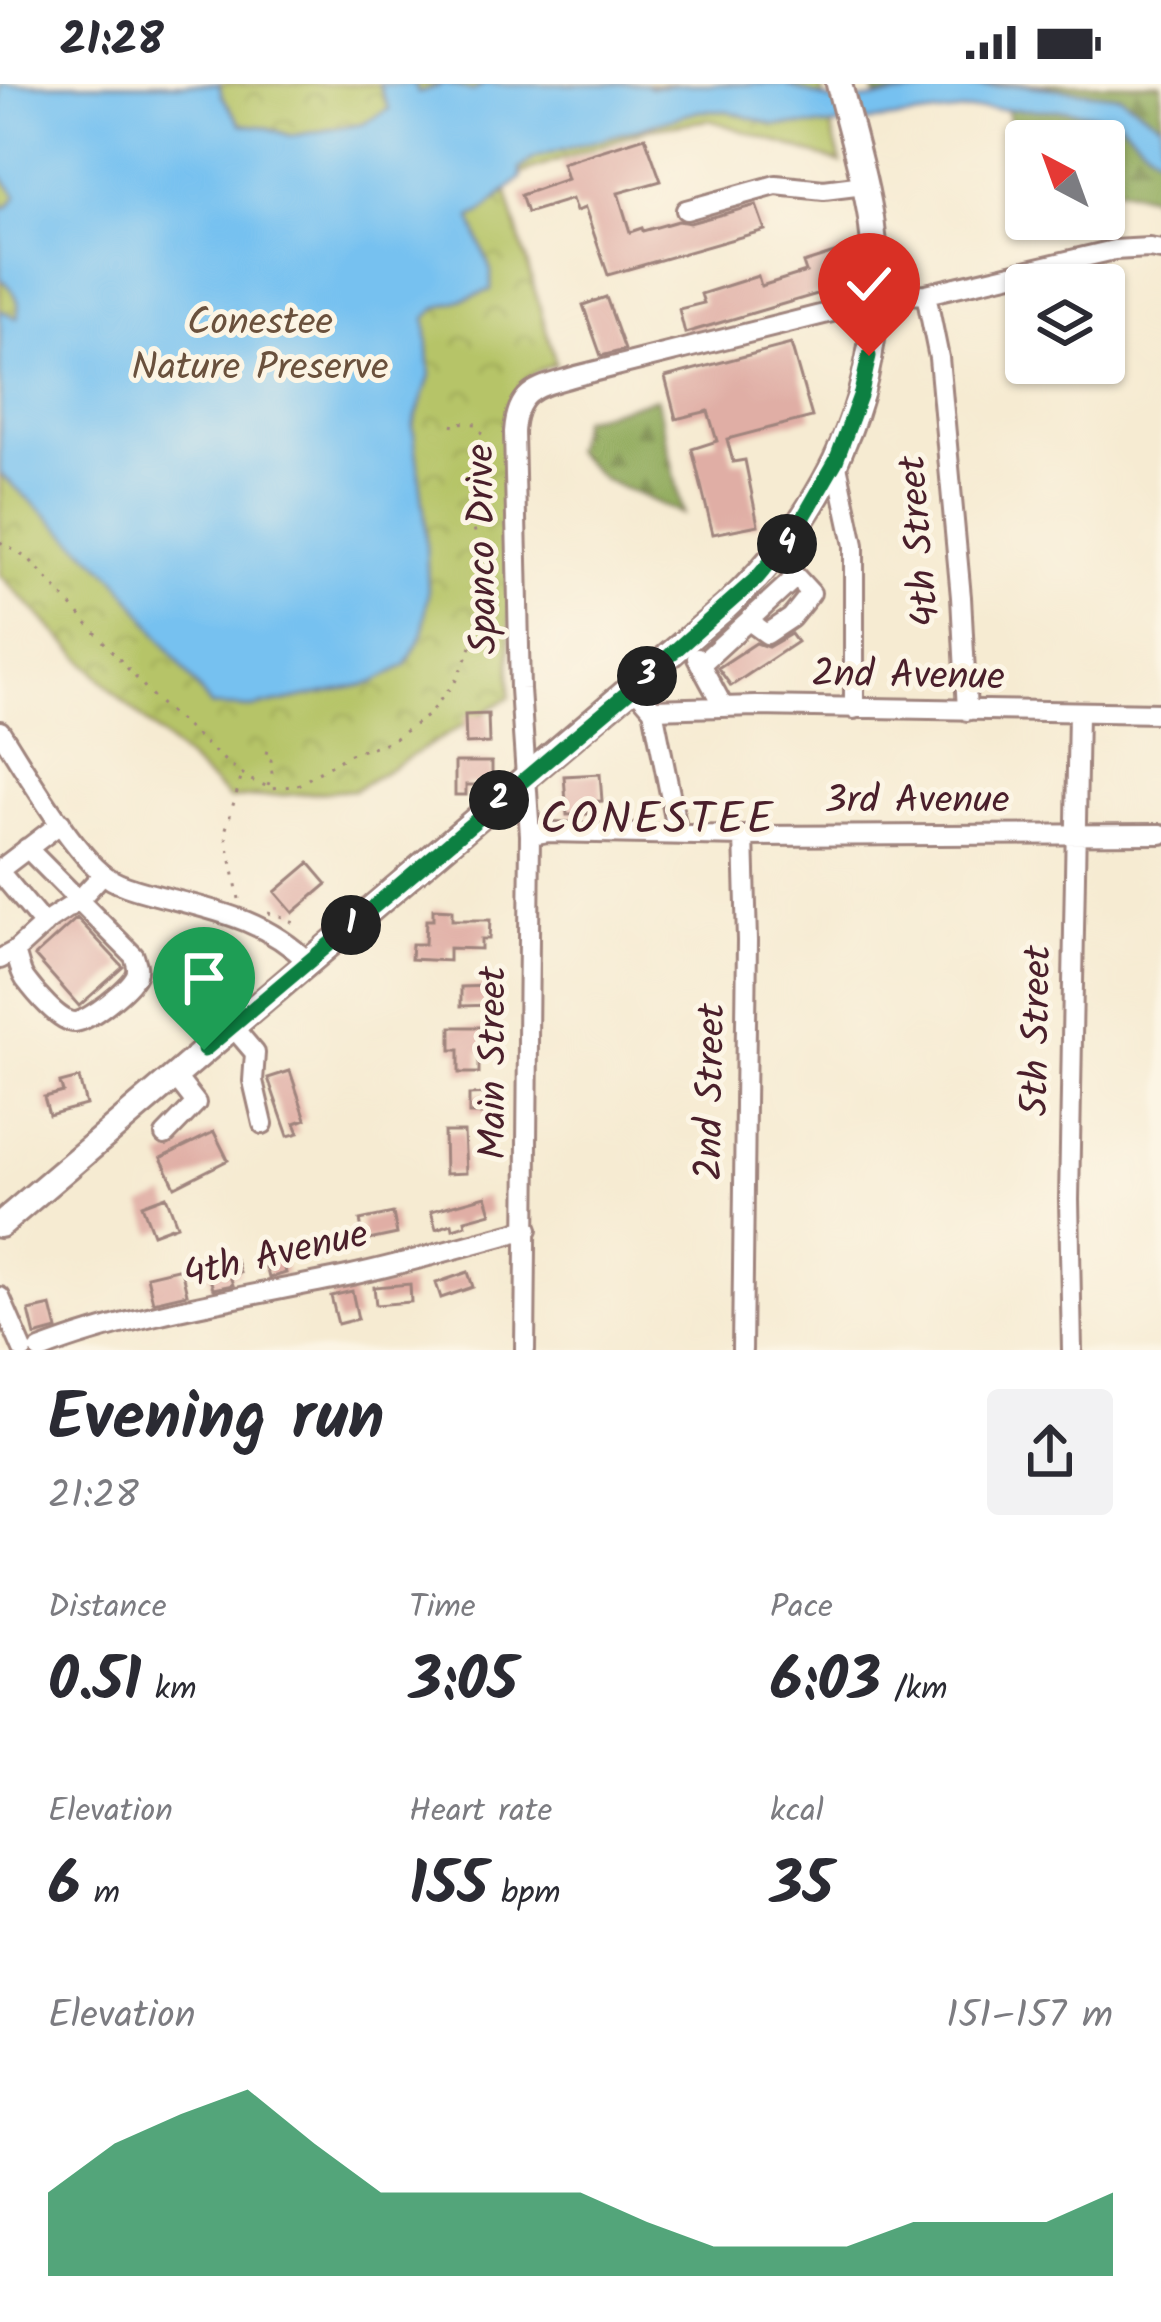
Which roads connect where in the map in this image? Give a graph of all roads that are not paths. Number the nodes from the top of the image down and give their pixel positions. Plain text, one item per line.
1 (839, 84) edge
2 (862, 175) junction
3 (686, 210) dead end
4 (1161, 250) edge
5 (926, 294) junction
6 (875, 303) junction
7 (836, 461) junction
8 (777, 556) junction
9 (687, 641) junction
10 (700, 664) junction
11 (634, 687) junction
12 (723, 706) junction
13 (653, 709) junction
14 (854, 709) junction
15 (967, 711) junction
16 (1078, 713) junction
17 (1161, 713) edge
18 (0, 731) edge
19 (526, 777) junction
20 (61, 823) junction
21 (678, 834) junction
22 (1161, 834) edge
23 (530, 835) junction
24 (1074, 835) junction
25 (744, 836) junction
26 (27, 848) junction
27 (103, 874) junction
28 (78, 901) junction
29 (40, 928) junction
30 (8, 955) edge
31 (308, 962) junction
32 (232, 1026) junction
33 (175, 1076) junction
34 (263, 1124) dead end
35 (165, 1136) dead end
36 (0, 1225) edge
37 (528, 1229) junction
38 (0, 1297) edge
39 (23, 1350) edge
40 (40, 1350) edge
41 (525, 1350) edge
42 (742, 1350) edge
43 (1072, 1350) edge

1 - 2 main road
2 - 3 street
2 - 6 main road
4 - 5 street
5 - 6 street
5 - 15 street, 4th Street
6 - 7 main road
6 - 19 street, Spanco Drive
7 - 8 main road
7 - 14 street
8 - 9 main road
8 - 10 street
9 - 10 street
9 - 11 main road
10 - 12 street
11 - 13 street
11 - 19 main road
12 - 13 street, 2nd Avenue
12 - 14 street, 2nd Avenue
13 - 21 street
14 - 15 street, 2nd Avenue
15 - 16 street, 2nd Avenue
16 - 17 street, 2nd Avenue
16 - 24 street, 5th Street
18 - 20 street
19 - 23 street, Main Street
19 - 31 main road
20 - 26 street
20 - 27 street
21 - 23 street, 3rd Avenue
21 - 25 street, 3rd Avenue
22 - 24 street, 3rd Avenue
23 - 37 street, Main Street
24 - 25 street, 3rd Avenue
24 - 43 street, 5th Street
25 - 42 street, 2nd Street
26 - 28 street
26 - 29 street
27 - 28 street
27 - 31 street
28 - 29 street
28 - 30 street
29 - 30 street
31 - 32 main road
32 - 33 main road
32 - 34 street
33 - 35 street
33 - 36 main road
37 - 40 street, 4th Avenue
37 - 41 street, Main Street
38 - 39 street

